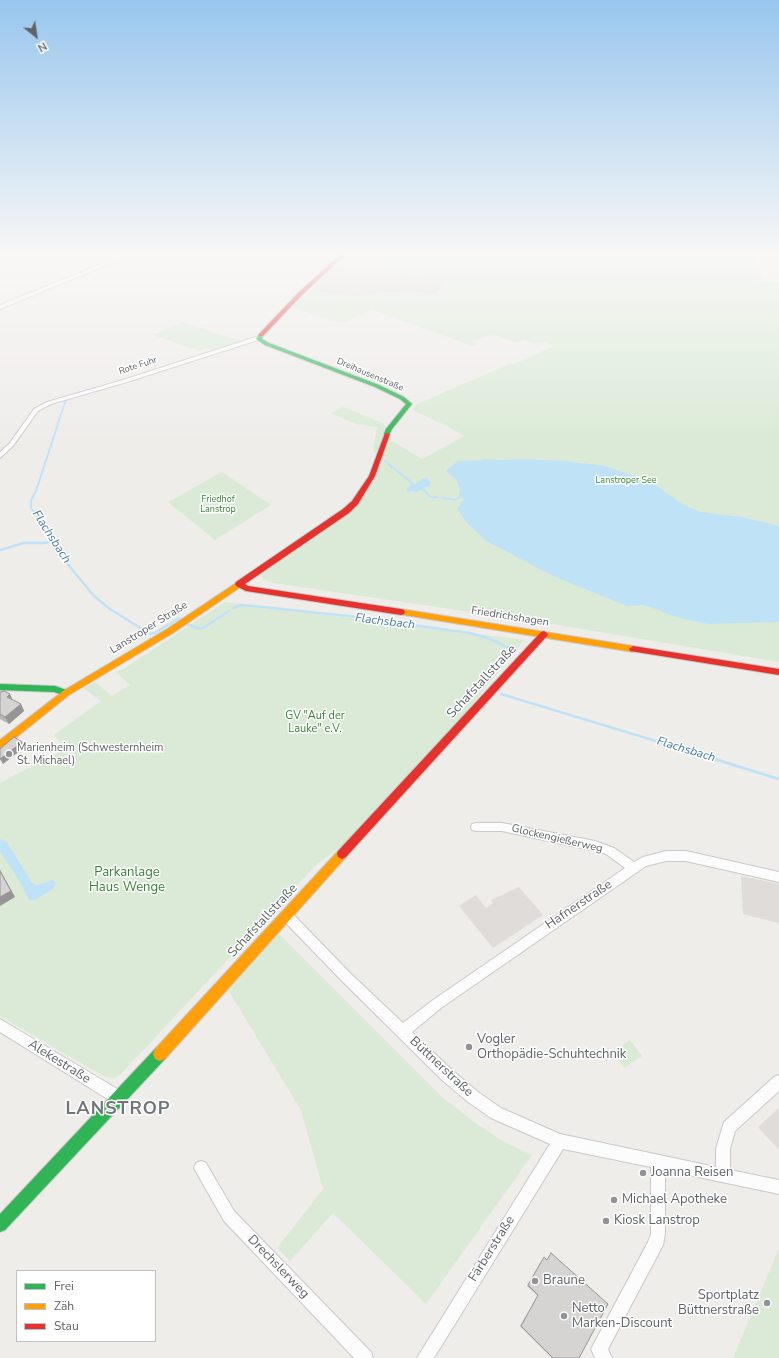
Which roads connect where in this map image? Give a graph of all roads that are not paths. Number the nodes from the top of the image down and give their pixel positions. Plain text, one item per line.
1 (277, 318) edge
2 (259, 338) junction
3 (0, 456) edge
4 (313, 534) joint
5 (239, 584) junction
6 (544, 634) junction
7 (779, 672) edge
8 (0, 687) edge
9 (66, 693) junction
10 (0, 745) edge
11 (476, 827) dead end
12 (633, 868) junction
13 (779, 877) edge
14 (286, 915) junction
15 (0, 1025) edge
16 (403, 1032) junction
17 (779, 1082) edge
18 (118, 1098) junction
19 (560, 1141) junction
20 (658, 1161) junction
21 (201, 1168) dead end
22 (723, 1176) junction
23 (779, 1186) edge
24 (0, 1225) edge
25 (365, 1358) edge
26 (425, 1358) edge
27 (604, 1358) edge

1 - 2 main road, Rote Fuhr
2 - 3 street, Rote Fuhr
2 - 4 main road, Dreihausenstraße
4 - 5 main road, Lanstroper Straße
5 - 6 main road, Friedrichshagen
5 - 9 main road, Lanstroper Straße
6 - 7 main road, Friedrichshagen
6 - 14 main road, Schafstallstraße
8 - 9 main road
9 - 10 main road, Lanstroper Straße
11 - 12 street, Glockengießerweg
12 - 13 street, Hafnerstraße
12 - 16 street, Hafnerstraße
14 - 16 street, Büttnerstraße
14 - 18 main road, Schafstallstraße
15 - 18 street, Alekestraße
16 - 19 street, Büttnerstraße
17 - 22 street
18 - 24 main road, Schafstallstraße
19 - 20 street, Büttnerstraße
19 - 26 street, Färberstraße
20 - 22 street, Büttnerstraße
20 - 27 street
21 - 25 street, Drechslerweg
22 - 23 street, Büttnerstraße

